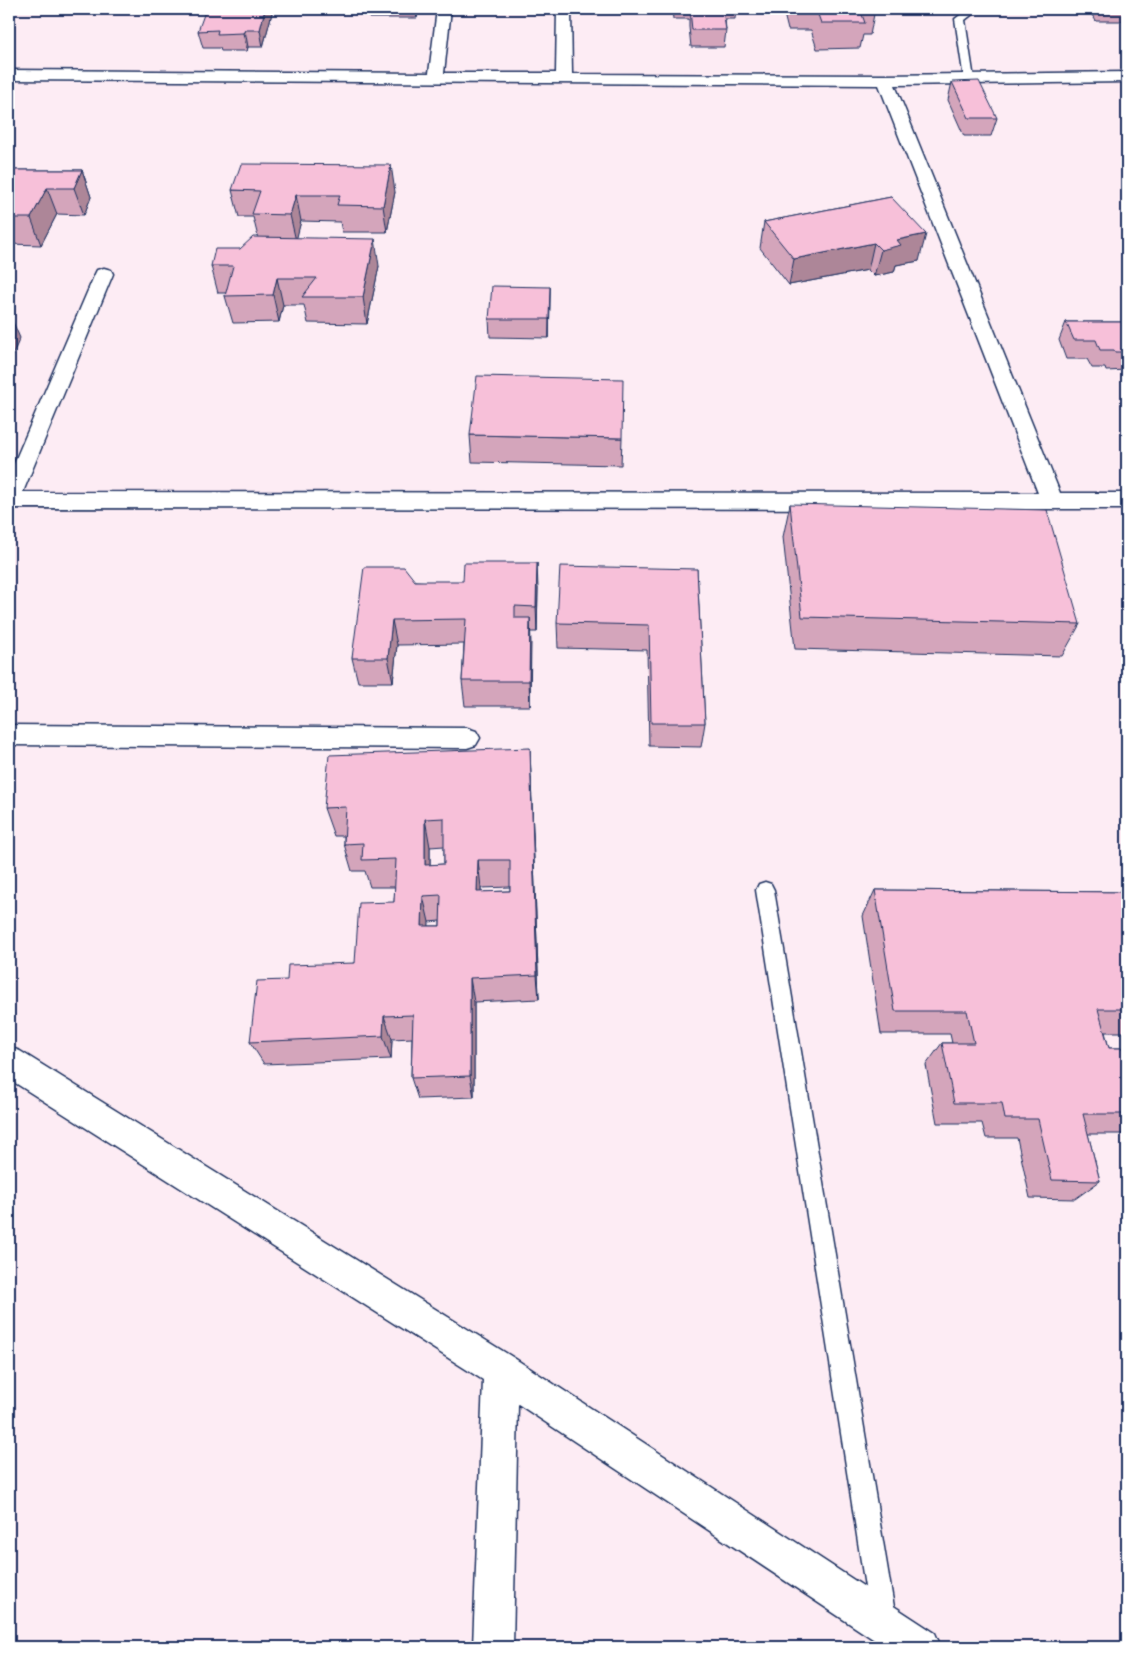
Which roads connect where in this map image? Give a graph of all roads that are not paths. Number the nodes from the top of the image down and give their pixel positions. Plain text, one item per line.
1 (444, 9) edge
2 (564, 9) edge
3 (974, 9) edge
4 (9, 75) edge
5 (436, 77) junction
6 (1127, 77) edge
7 (564, 78) junction
8 (969, 79) junction
9 (885, 80) junction
10 (104, 274) dead end
11 (9, 501) edge
12 (1052, 501) junction
13 (1127, 501) edge
14 (9, 735) edge
15 (468, 738) dead end
16 (765, 890) dead end
17 (9, 1062) edge
18 (500, 1371) junction
19 (883, 1622) junction
20 (493, 1647) edge
21 (921, 1647) edge

1 - 5 street
2 - 7 street
3 - 8 lane
4 - 5 street
5 - 7 street
6 - 8 street
7 - 9 street
8 - 9 street
9 - 12 street
10 - 11 street
11 - 12 street
12 - 13 street
14 - 15 street
16 - 19 lane
17 - 18 street
18 - 19 street
18 - 20 street
19 - 21 street

